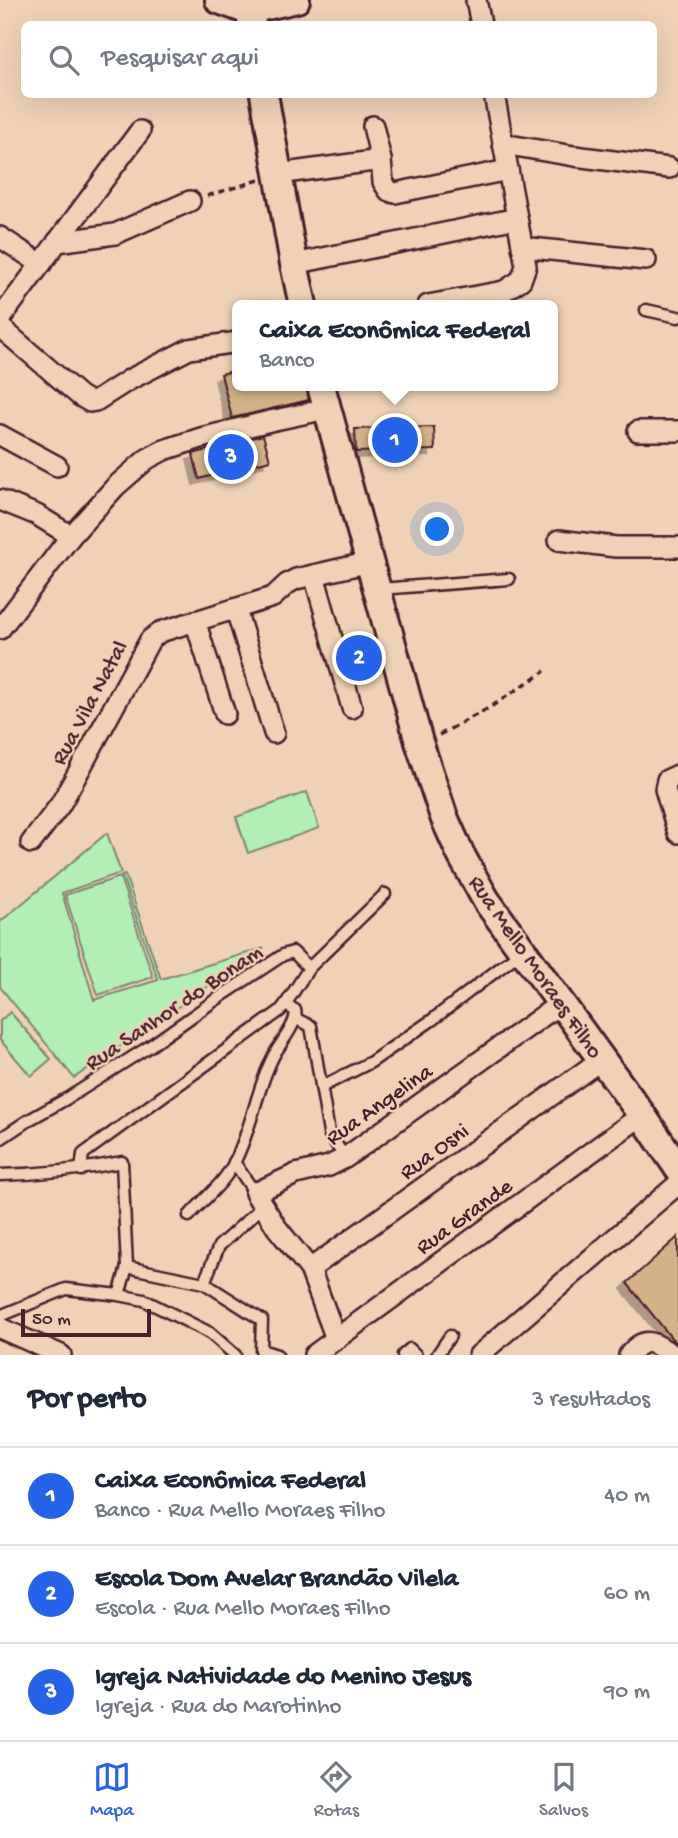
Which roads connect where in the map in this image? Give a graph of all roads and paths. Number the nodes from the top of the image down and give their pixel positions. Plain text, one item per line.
1 (219, 0) edge
2 (296, 0) edge
3 (476, 0) edge
4 (250, 12) edge
5 (480, 21) edge
6 (265, 98) edge
7 (495, 98) edge
8 (373, 126) dead end
9 (140, 131) dead end
10 (503, 144) junction
11 (381, 160) junction
12 (668, 168) dead end
13 (508, 170) junction
14 (278, 174) junction
15 (190, 201) joint
16 (517, 218) junction
17 (0, 237) edge
18 (57, 242) junction
19 (522, 247) junction
20 (646, 260) dead end
21 (41, 264) junction
22 (294, 264) junction
23 (302, 300) edge
24 (453, 300) edge
25 (646, 310) dead end
26 (678, 317) edge
27 (0, 319) edge
28 (0, 327) edge
29 (232, 343) edge
30 (324, 397) edge
31 (638, 431) dead end
32 (678, 431) edge
33 (0, 435) edge
34 (57, 466) dead end
35 (0, 500) edge
36 (71, 536) junction
37 (559, 540) dead end
38 (678, 547) edge
39 (370, 562) junction
40 (314, 575) junction
41 (509, 579) dead end
42 (376, 589) junction
43 (236, 610) junction
44 (195, 621) junction
45 (0, 629) edge
46 (545, 671) dead end
47 (352, 708) dead end
48 (225, 714) dead end
49 (274, 733) dead end
50 (419, 742) junction
51 (672, 779) edge
52 (678, 833) edge
53 (31, 843) dead end
54 (386, 894) dead end
55 (518, 954) junction
56 (309, 968) junction
57 (561, 1003) junction
58 (285, 1005) junction
59 (296, 1018) junction
60 (594, 1065) junction
61 (321, 1087) junction
62 (642, 1115) junction
63 (0, 1139) edge
64 (345, 1158) junction
65 (234, 1163) junction
66 (678, 1168) edge
67 (81, 1170) junction
68 (0, 1175) edge
69 (678, 1184) edge
70 (259, 1200) junction
71 (189, 1216) dead end
72 (127, 1267) junction
73 (310, 1269) junction
74 (204, 1283) junction
75 (119, 1295) junction
76 (0, 1316) edge
77 (0, 1328) edge
78 (450, 1336) dead end
79 (336, 1339) junction
80 (61, 1355) edge
81 (235, 1355) edge
82 (277, 1355) edge
83 (314, 1355) edge
84 (403, 1355) edge
85 (416, 1355) edge
86 (437, 1355) edge
87 (479, 1355) edge
88 (629, 1355) edge
89 (673, 1355) edge

1 - 4 main road
2 - 4 street
3 - 5 street
6 - 14 main road
7 - 10 street
8 - 11 street
9 - 18 street
10 - 12 street
10 - 13 street
11 - 13 street
11 - 14 street
13 - 16 street
14 - 15 path
14 - 22 main road
15 - 18 street
16 - 19 street
16 - 22 street
17 - 21 street
18 - 21 street
19 - 20 street
19 - 24 street
21 - 27 street
22 - 23 main road
25 - 26 lane
28 - 29 street
30 - 36 street
30 - 39 main road, Rua Mello Moraes Filho
31 - 32 street
33 - 34 street
35 - 36 street
36 - 45 street
37 - 38 street
39 - 40 street, Rua Vila Natal
39 - 42 main road, Rua Mello Moraes Filho
40 - 43 street, Rua Vila Natal
40 - 47 street
41 - 42 lane
42 - 50 main road, Rua Mello Moraes Filho
43 - 44 street, Rua Vila Natal
43 - 49 street
44 - 48 street
44 - 53 street, Rua Vila Natal
46 - 50 path
50 - 55 main road, Rua Mello Moraes Filho
51 - 52 street
54 - 56 lane
55 - 57 main road, Rua Mello Moraes Filho
55 - 61 lane, Rua Angelina
56 - 58 lane
56 - 63 lane, Rua Sanhor do Bonam
57 - 60 main road, Rua Mello Moraes Filho
57 - 64 street, Rua Angelina
58 - 59 lane
58 - 67 lane
59 - 61 lane
59 - 65 lane
60 - 62 main road, Rua Mello Moraes Filho
60 - 73 street, Rua Osni
61 - 64 lane
62 - 66 main road, Rua Mello Moraes Filho
62 - 79 street, Rua Grande
64 - 70 street, Rua Angelina
65 - 70 lane
65 - 71 lane
67 - 68 lane
67 - 72 lane
69 - 87 street
70 - 73 street
70 - 74 lane
72 - 74 lane
72 - 75 lane
73 - 79 street
74 - 82 lane
75 - 76 lane
75 - 81 lane
77 - 80 street
78 - 86 lane
79 - 83 street, Rua Grande
84 - 85 lane
88 - 89 street

